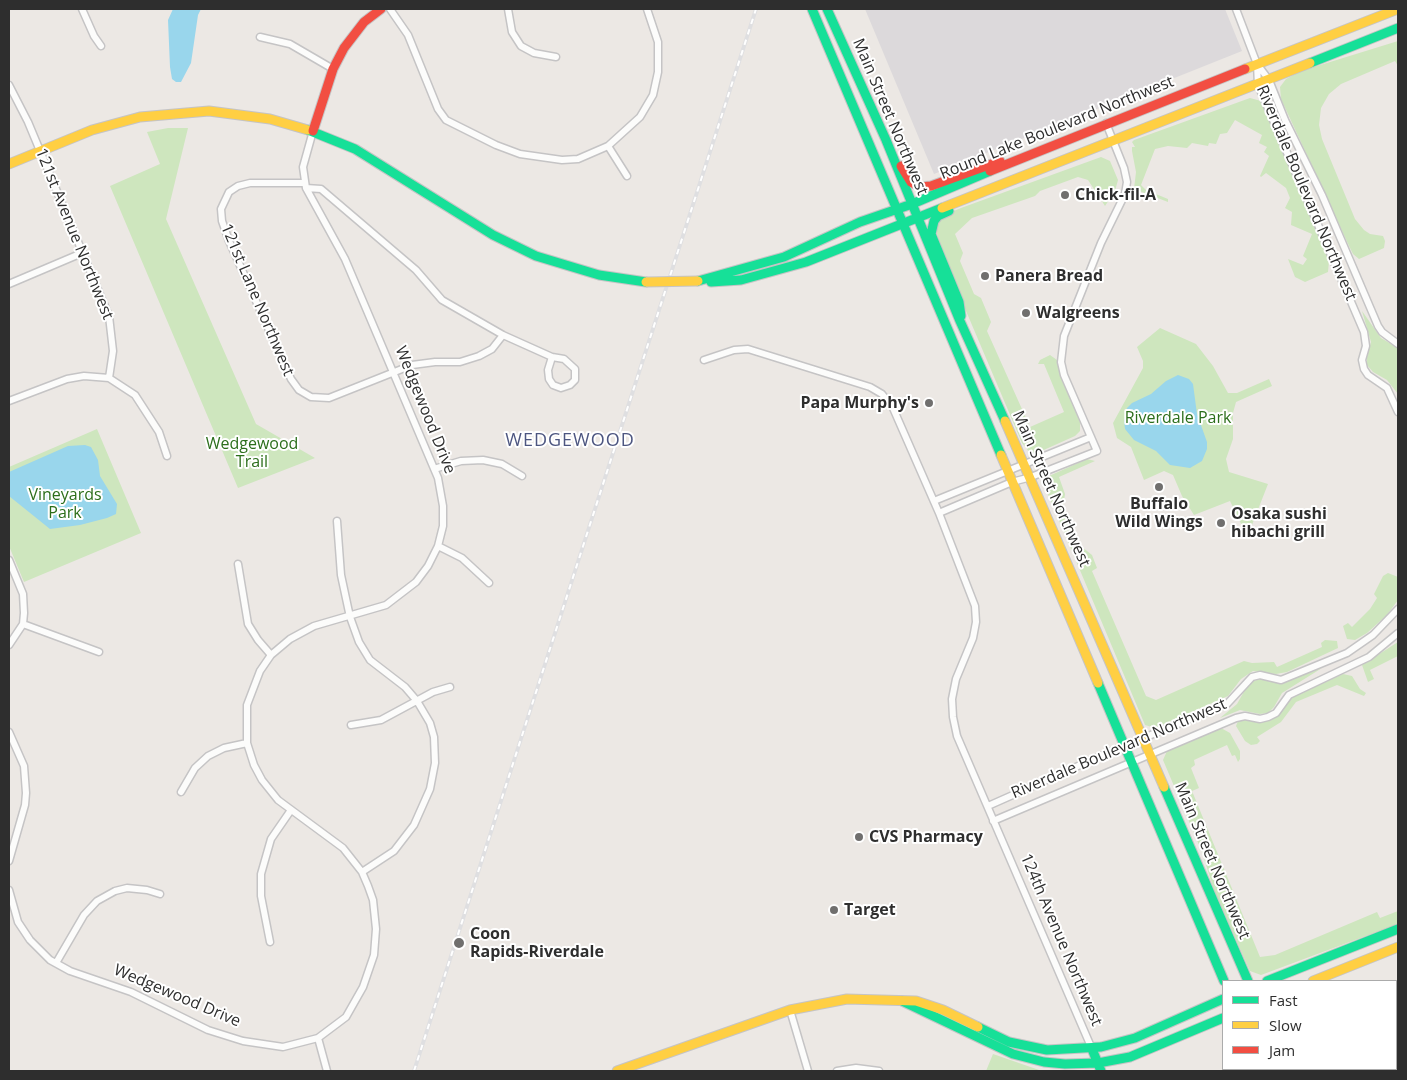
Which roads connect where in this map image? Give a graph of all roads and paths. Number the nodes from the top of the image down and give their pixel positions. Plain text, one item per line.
1 (82, 9) edge
2 (381, 9) edge
3 (390, 9) edge
4 (508, 9) edge
5 (647, 9) edge
6 (812, 9) edge
7 (827, 9) edge
8 (1236, 9) edge
9 (1398, 9) edge
10 (1398, 28) edge
11 (260, 38) dead end
12 (101, 46) dead end
13 (556, 57) dead end
14 (1257, 64) junction
15 (333, 69) junction
16 (1269, 80) junction
17 (9, 85) edge
18 (1258, 85) junction
19 (1106, 123) junction
20 (313, 131) junction
21 (1114, 142) junction
22 (608, 146) junction
23 (40, 151) junction
24 (892, 156) junction
25 (1018, 159) junction
26 (9, 164) edge
27 (627, 176) dead end
28 (305, 186) junction
29 (977, 195) junction
30 (912, 204) junction
31 (898, 208) junction
32 (916, 218) junction
33 (902, 224) junction
34 (82, 253) junction
35 (698, 281) junction
36 (9, 284) edge
37 (960, 321) junction
38 (502, 335) junction
39 (1398, 344) edge
40 (552, 357) junction
41 (704, 360) dead end
42 (393, 372) junction
43 (109, 378) junction
44 (9, 402) edge
45 (1398, 412) edge
46 (1091, 437) junction
47 (167, 456) dead end
48 (1026, 464) junction
49 (434, 469) junction
50 (1007, 469) junction
51 (522, 476) dead end
52 (1031, 477) junction
53 (1012, 482) junction
54 (934, 501) junction
55 (939, 513) junction
56 (337, 521) dead end
57 (438, 546) junction
58 (9, 560) edge
59 (238, 564) dead end
60 (489, 583) dead end
61 (1398, 609) edge
62 (350, 617) junction
63 (23, 624) junction
64 (1398, 633) edge
65 (9, 645) edge
66 (99, 652) dead end
67 (271, 655) junction
68 (450, 687) dead end
69 (417, 701) junction
70 (351, 725) dead end
71 (9, 732) edge
72 (1143, 739) junction
73 (247, 743) junction
74 (1125, 746) junction
75 (1150, 755) junction
76 (1132, 762) junction
77 (181, 792) dead end
78 (988, 806) junction
79 (291, 810) junction
80 (993, 821) junction
81 (9, 861) edge
82 (362, 872) junction
83 (9, 890) edge
84 (160, 894) dead end
85 (1398, 929) edge
86 (270, 942) dead end
87 (1398, 947) edge
88 (56, 963) junction
89 (1224, 980) edge
90 (1248, 980) edge
91 (1270, 980) edge
92 (1316, 980) edge
93 (1222, 999) edge
94 (902, 1001) junction
95 (790, 1010) junction
96 (1222, 1018) edge
97 (1222, 1026) edge
98 (1198, 1029) junction
99 (318, 1038) junction
100 (1092, 1049) junction
101 (1100, 1067) edge
102 (328, 1071) edge
103 (617, 1071) edge
104 (808, 1071) edge
105 (837, 1071) edge
106 (879, 1071) edge

1 - 12 street
2 - 15 main road, Wedgewood Drive
3 - 22 street
4 - 13 street
5 - 22 street
6 - 31 main road, Main Street Northwest
7 - 24 main road, Main Street Northwest
8 - 14 street
9 - 14 main road, Round Lake Boulevard Northwest
10 - 16 main road, Round Lake Boulevard Northwest
11 - 15 street
14 - 16 street, Riverdale Boulevard Northwest
14 - 18 street, Riverdale Boulevard Northwest
14 - 19 main road, Round Lake Boulevard Northwest
15 - 20 main road, Wedgewood Drive
16 - 18 main road, Round Lake Boulevard Northwest
16 - 39 street, Riverdale Boulevard Northwest
17 - 23 street, 121st Avenue Northwest
18 - 21 main road, Round Lake Boulevard Northwest
18 - 45 street, Riverdale Boulevard Northwest
19 - 21 street
19 - 25 main road, Round Lake Boulevard Northwest
20 - 23 main road, Round Lake Boulevard Northwest
20 - 28 street, Wedgewood Drive
20 - 35 main road, Round Lake Boulevard Northwest, bridge
21 - 29 main road, Round Lake Boulevard Northwest
21 - 46 street
22 - 27 street
23 - 26 main road, Round Lake Boulevard Northwest
23 - 34 street, 121st Avenue Northwest
24 - 25 main road
24 - 30 main road, Main Street Northwest
25 - 30 main road, Round Lake Boulevard Northwest
28 - 38 street
28 - 42 street, Wedgewood Drive
28 - 42 street, 121st Lane Northwest
29 - 32 main road, Round Lake Boulevard Northwest
29 - 37 main road
30 - 31 main road, Round Lake Boulevard Northwest
30 - 32 main road, Main Street Northwest
31 - 33 main road, Main Street Northwest
31 - 35 main road, Round Lake Boulevard Northwest
32 - 33 main road, Round Lake Boulevard Northwest
32 - 37 main road, Main Street Northwest
33 - 35 main road, Round Lake Boulevard Northwest
33 - 50 main road, Main Street Northwest
34 - 36 street
34 - 43 street, 121st Avenue Northwest
37 - 48 main road, Main Street Northwest
38 - 40 street
38 - 42 street
40 - 40 street
41 - 54 street
42 - 49 street, Wedgewood Drive
43 - 44 street
43 - 47 street
46 - 48 street
46 - 52 street
48 - 50 street
48 - 52 main road, Main Street Northwest
49 - 51 street
49 - 57 street, Wedgewood Drive
50 - 53 main road, Main Street Northwest
50 - 54 street
52 - 53 street
52 - 72 main road, Main Street Northwest
53 - 55 street
53 - 74 main road, Main Street Northwest
54 - 55 street
55 - 78 street
56 - 62 street
57 - 60 street
57 - 62 street, Wedgewood Drive
58 - 63 street
59 - 67 street
61 - 72 street, Riverdale Boulevard Northwest
62 - 67 street, Wedgewood Drive
62 - 69 street
63 - 65 street
63 - 66 street
64 - 75 street, Riverdale Boulevard Northwest
67 - 73 street, Wedgewood Drive
68 - 69 street
69 - 70 street
69 - 82 street
71 - 81 street
72 - 74 street, Riverdale Boulevard Northwest
72 - 75 main road, Main Street Northwest
73 - 77 street
73 - 79 street, Wedgewood Drive
74 - 76 main road, Main Street Northwest
74 - 78 street, Riverdale Boulevard Northwest
75 - 76 street, Riverdale Boulevard Northwest
75 - 90 main road, Main Street Northwest
76 - 80 street, Riverdale Boulevard Northwest
76 - 89 main road, Main Street Northwest
78 - 80 street, 124th Avenue Northwest
79 - 82 street, Wedgewood Drive
79 - 86 street
80 - 100 street, 124th Avenue Northwest
82 - 99 street, Wedgewood Drive
83 - 88 street, Wedgewood Drive
84 - 88 street
85 - 91 main road
87 - 92 main road
88 - 99 street, Wedgewood Drive
93 - 100 main road
94 - 95 main road
94 - 100 main road
94 - 101 main road
95 - 103 main road
95 - 104 street
96 - 98 main road
97 - 98 main road
98 - 101 main road
99 - 102 street
100 - 101 main road, 124th Avenue Northwest
105 - 106 street

